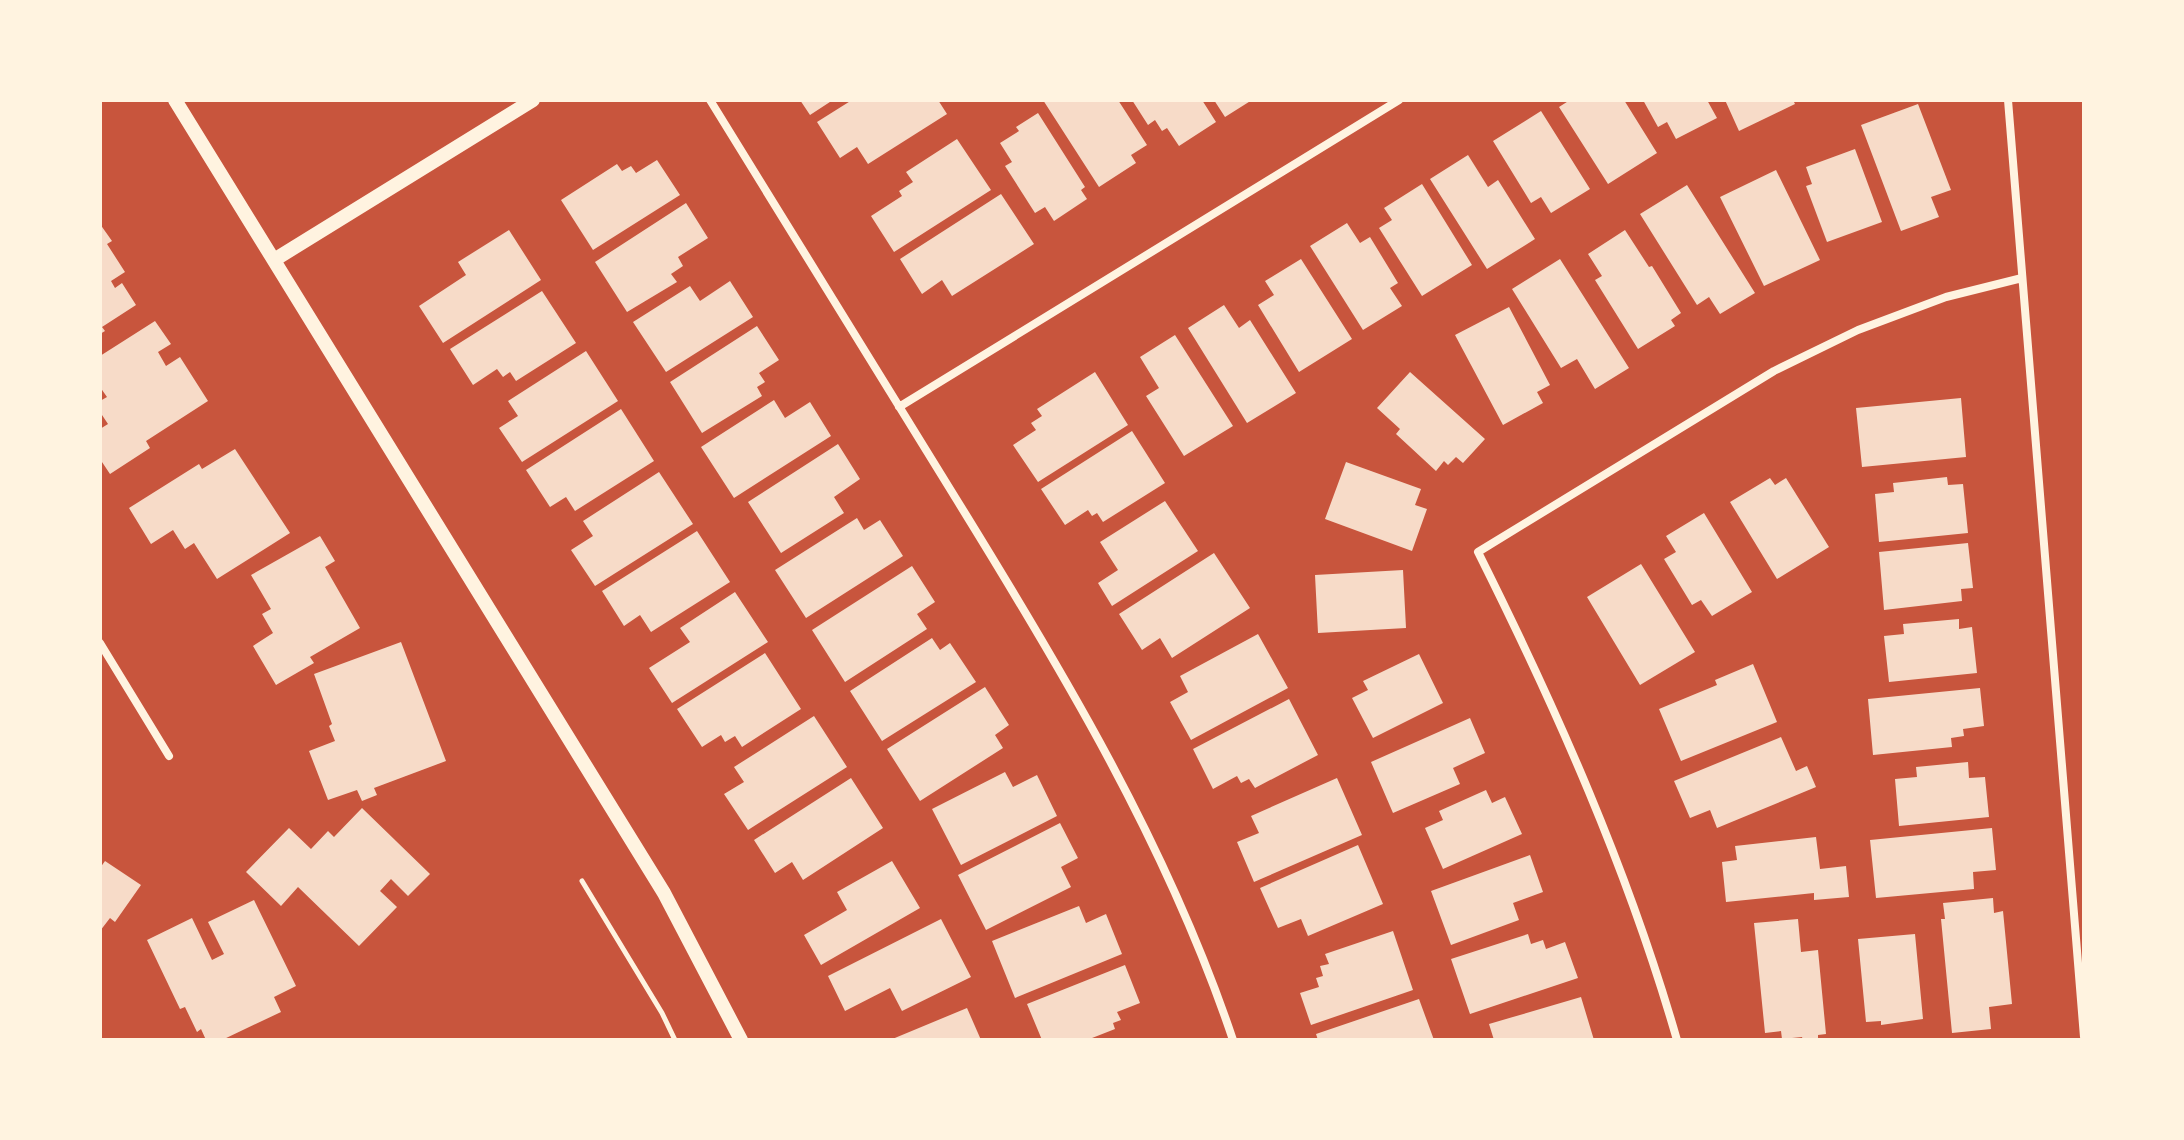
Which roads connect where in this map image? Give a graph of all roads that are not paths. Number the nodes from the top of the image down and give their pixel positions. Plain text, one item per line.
1 (175, 100) edge
2 (533, 100) edge
3 (710, 100) edge
4 (1399, 100) edge
5 (2008, 100) edge
6 (274, 260) junction
7 (2022, 278) junction
8 (899, 407) junction
9 (100, 643) edge
10 (169, 756) dead end
11 (2084, 1037) edge
12 (741, 1040) edge
13 (1233, 1040) edge
14 (1677, 1040) edge

1 - 6 street
2 - 6 street
3 - 8 street
4 - 8 street
5 - 7 street
6 - 12 street
7 - 11 street
7 - 14 street
8 - 13 street
9 - 10 street

